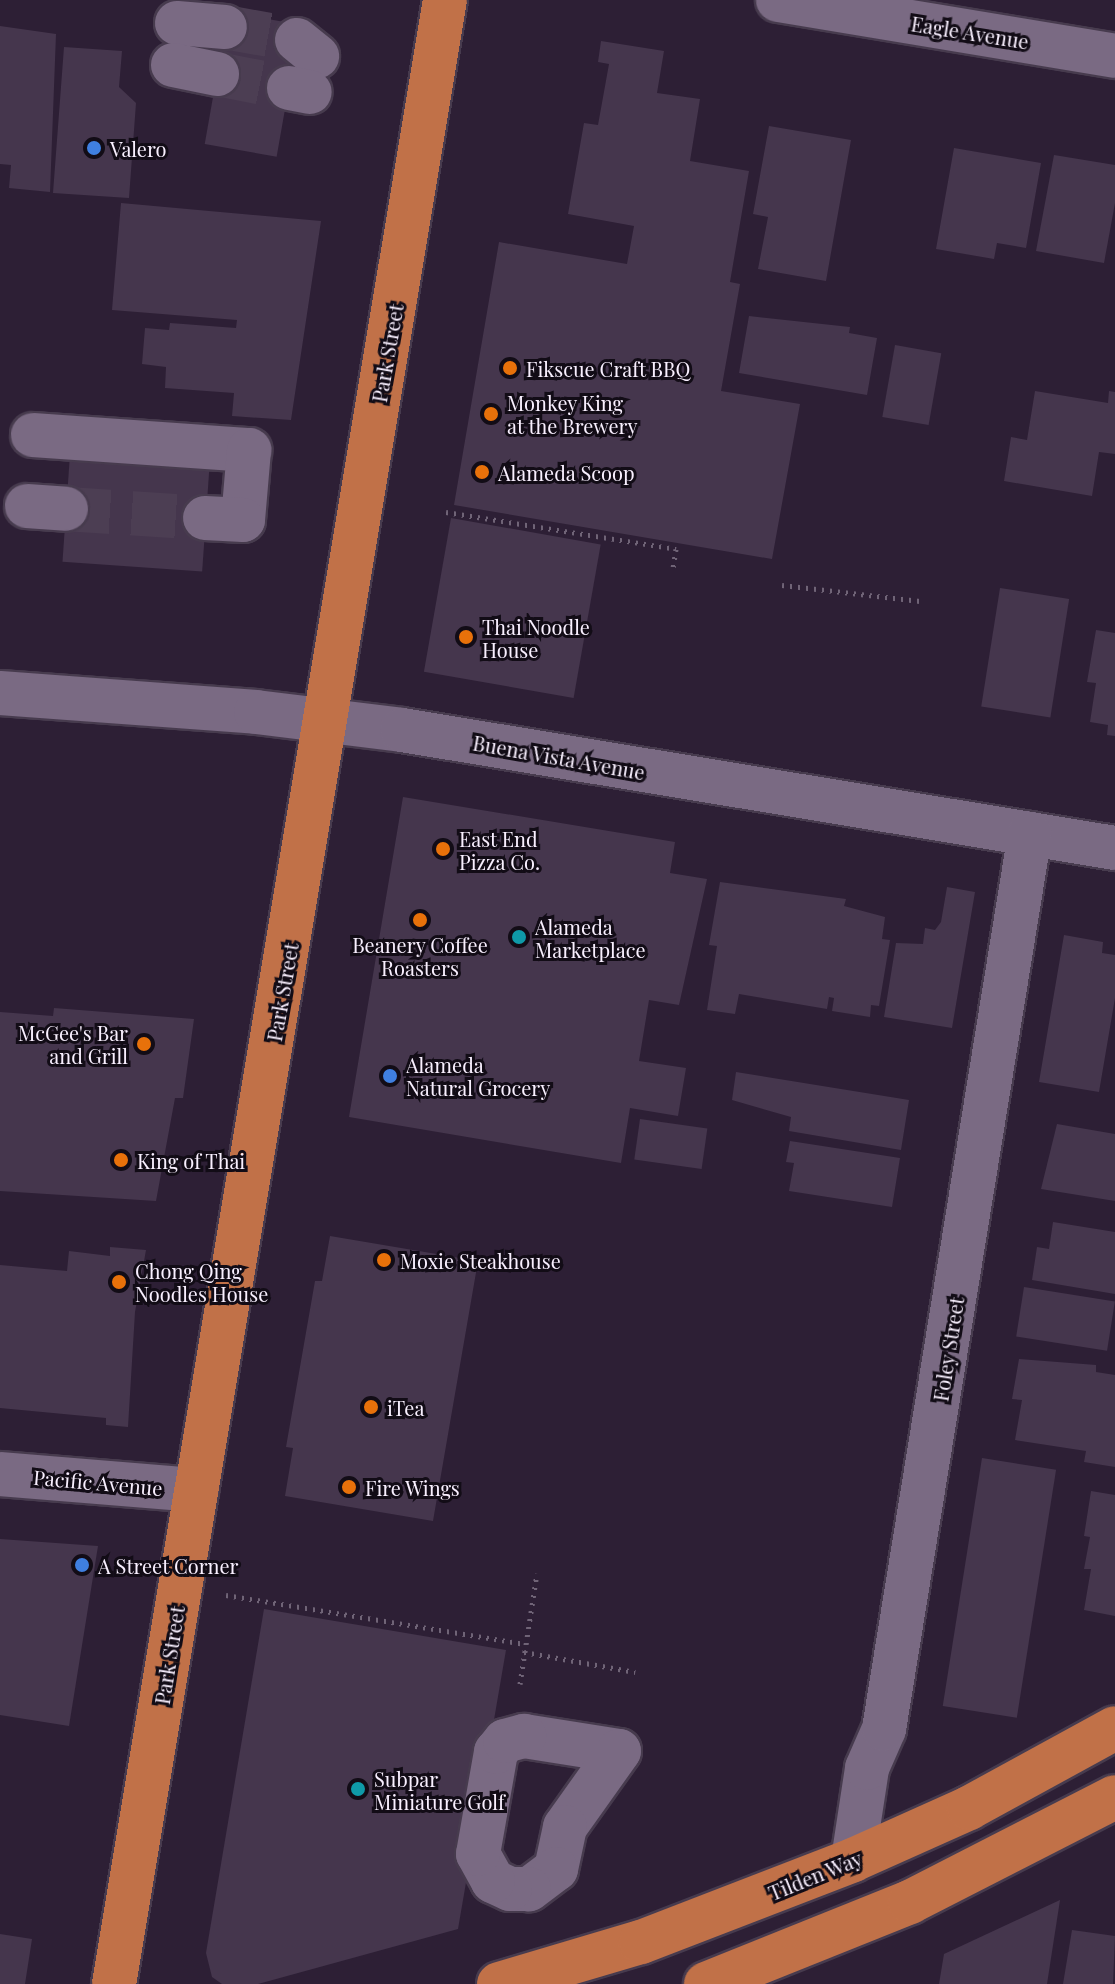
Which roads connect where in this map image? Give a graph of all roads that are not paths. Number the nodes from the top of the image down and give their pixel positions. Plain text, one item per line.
1 (445, 0) edge
2 (778, 0) edge
3 (225, 27) tunnel mouth
4 (1115, 56) edge
5 (217, 74) tunnel mouth
6 (33, 435) dead end
7 (205, 518) tunnel mouth
8 (0, 693) edge
9 (327, 721) junction
10 (1030, 834) junction
11 (1115, 848) edge
12 (0, 1474) edge
13 (196, 1490) junction
14 (1115, 1728) edge
15 (1115, 1797) edge
16 (853, 1860) junction
17 (114, 1984) edge
18 (499, 1984) edge
19 (706, 1984) edge

1 - 9 main road, Park Street
2 - 4 street, Eagle Avenue
3 - 5 street
6 - 7 street
8 - 9 street, Buena Vista Avenue
9 - 10 street, Buena Vista Avenue
9 - 13 main road, Park Street
10 - 11 street, Buena Vista Avenue
10 - 16 street, Foley Street
12 - 13 street, Pacific Avenue
13 - 17 main road, Park Street
14 - 16 main road, Tilden Way
15 - 19 main road
16 - 18 main road, Tilden Way

